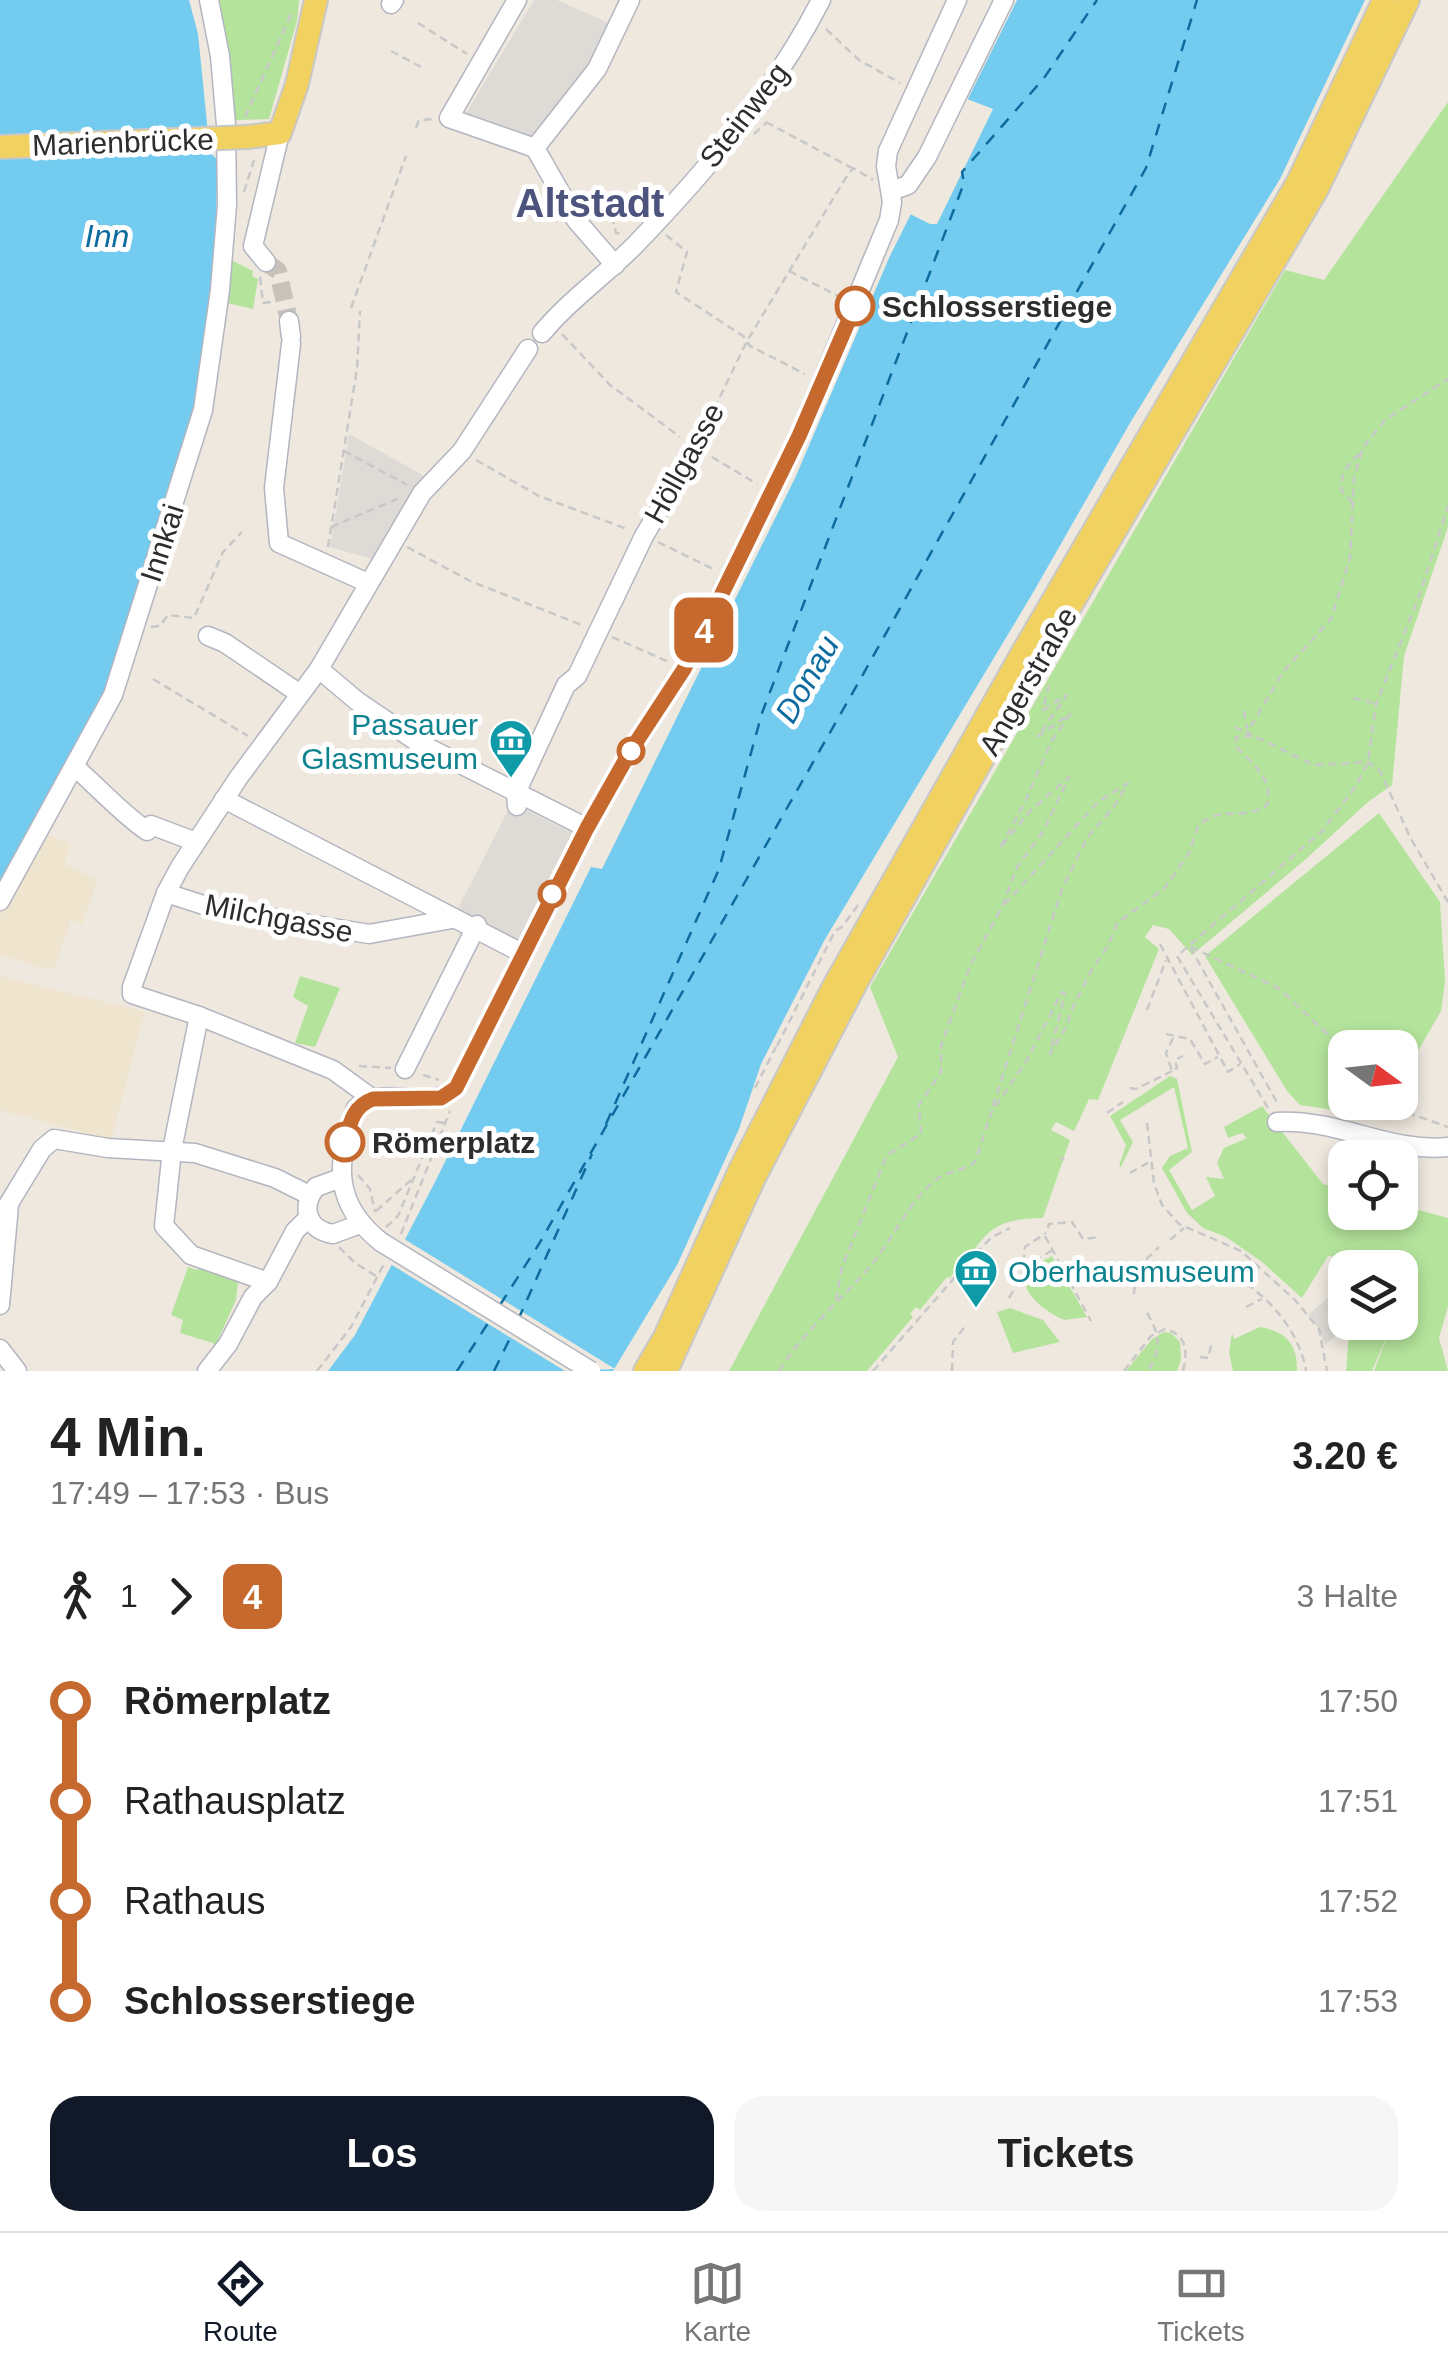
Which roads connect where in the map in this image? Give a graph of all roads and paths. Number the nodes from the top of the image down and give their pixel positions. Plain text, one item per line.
1 (209, 0) edge
2 (298, 0) edge
3 (316, 0) edge
4 (517, 0) edge
5 (630, 0) edge
6 (821, 0) edge
7 (957, 0) edge
8 (1004, 0) edge
9 (1384, 0) edge
10 (1408, 0) edge
11 (418, 23) dead end
12 (824, 28) dead end
13 (391, 51) dead end
14 (469, 56) dead end
15 (421, 68) dead end
16 (898, 82) dead end
17 (449, 118) junction
18 (760, 118) dead end
19 (416, 128) dead end
20 (280, 133) junction
21 (248, 139) junction
22 (0, 146) edge
23 (535, 148) junction
24 (406, 156) dead end
25 (853, 168) junction
26 (250, 179) dead end
27 (891, 191) junction
28 (612, 216) dead end
29 (653, 225) junction
30 (616, 233) dead end
31 (265, 261) joint
32 (615, 265) junction
33 (788, 271) junction
34 (268, 291) dead end
35 (260, 293) junction
36 (271, 302) dead end
37 (855, 305) junction
38 (351, 308) dead end
39 (360, 310) dead end
40 (546, 328) joint
41 (290, 334) tunnel mouth
42 (747, 341) junction
43 (528, 350) dead end
44 (1448, 379) edge
45 (823, 383) junction
46 (696, 447) junction
47 (344, 451) junction
48 (462, 451) junction
49 (1360, 454) junction
50 (419, 492) junction
51 (772, 493) junction
52 (1354, 504) junction
53 (1448, 506) edge
54 (331, 527) junction
55 (242, 532) dead end
56 (644, 536) junction
57 (393, 539) junction
58 (325, 564) junction
59 (730, 578) junction
60 (368, 582) junction
61 (157, 627) dead end
62 (599, 632) junction
63 (208, 636) dead end
64 (1036, 664) junction
65 (319, 669) junction
66 (684, 669) junction
67 (153, 679) dead end
68 (300, 694) junction
69 (1353, 698) dead end
70 (1376, 704) junction
71 (1244, 711) dead end
72 (1235, 727) dead end
73 (1247, 732) junction
74 (1254, 736) junction
75 (262, 745) junction
76 (1368, 762) junction
77 (75, 767) junction
78 (224, 800) junction
79 (516, 800) junction
80 (587, 828) junction
81 (196, 842) junction
82 (166, 894) junction
83 (0, 901) edge
84 (1448, 902) edge
85 (857, 904) dead end
86 (1002, 907) junction
87 (452, 919) junction
88 (477, 928) junction
89 (1160, 944) dead end
90 (1189, 946) junction
91 (522, 952) junction
92 (1167, 958) junction
93 (1147, 1010) dead end
94 (198, 1016) junction
95 (1166, 1034) dead end
96 (1328, 1035) edge
97 (1174, 1036) junction
98 (1182, 1056) dead end
99 (1220, 1056) junction
100 (1241, 1064) junction
101 (380, 1068) dead end
102 (404, 1070) dead end
103 (1172, 1071) junction
104 (755, 1088) dead end
105 (1130, 1088) dead end
106 (373, 1090) junction
107 (1123, 1102) dead end
108 (991, 1112) junction
109 (1108, 1114) dead end
110 (1418, 1116) edge
111 (1147, 1122) dead end
112 (1282, 1122) junction
113 (1448, 1127) edge
114 (1448, 1148) edge
115 (172, 1150) junction
116 (1151, 1161) junction
117 (1130, 1173) dead end
118 (341, 1178) junction
119 (362, 1179) dead end
120 (413, 1179) junction
121 (310, 1194) junction
122 (5, 1211) edge
123 (308, 1218) junction
124 (373, 1224) junction
125 (1186, 1227) junction
126 (1010, 1228) dead end
127 (1046, 1232) junction
128 (401, 1234) dead end
129 (1099, 1236) dead end
130 (1170, 1240) dead end
131 (1159, 1247) dead end
132 (392, 1250) dead end
133 (1053, 1250) junction
134 (351, 1259) dead end
135 (1022, 1268) junction
136 (1211, 1268) dead end
137 (377, 1277) junction
138 (268, 1282) junction
139 (1134, 1294) dead end
140 (1009, 1298) dead end
141 (1262, 1299) junction
142 (835, 1301) junction
143 (0, 1305) edge
144 (1246, 1307) dead end
145 (1147, 1314) dead end
146 (1091, 1322) dead end
147 (967, 1324) dead end
148 (1158, 1331) junction
149 (1212, 1333) dead end
150 (0, 1350) edge
151 (1200, 1358) dead end
152 (17, 1371) edge
153 (208, 1371) edge
154 (317, 1371) edge
155 (591, 1371) edge
156 (645, 1371) edge
157 (666, 1371) edge
158 (780, 1371) edge
159 (873, 1371) edge
160 (952, 1371) edge
161 (1124, 1371) edge
162 (1148, 1371) edge
163 (1183, 1371) edge
164 (1306, 1371) edge
165 (1327, 1371) edge

1 - 77 street, Innkai
2 - 21 path
3 - 20 main road
4 - 17 street
5 - 23 street
6 - 29 street, Steinweg
7 - 27 street
8 - 27 street
9 - 156 main road, Angerstraße
10 - 64 main road, Angerstraße
11 - 14 path
12 - 16 path
13 - 15 path
17 - 19 path
17 - 23 street
18 - 25 path
20 - 21 main road, Marienbrücke
20 - 31 street
21 - 22 main road, Marienbrücke, bridge
21 - 26 path
23 - 32 street
24 - 38 path
25 - 27 path
25 - 33 path, Höllgasse
27 - 37 street
28 - 30 path
29 - 32 street, Steinweg
29 - 42 path
31 - 35 path
32 - 40 street, Steinweg
33 - 37 path
33 - 42 path, Höllgasse
34 - 35 path
35 - 36 path
37 - 45 street
39 - 47 path
40 - 46 path
41 - 58 street
42 - 45 path
42 - 46 path, Höllgasse
43 - 48 street
44 - 49 path
45 - 51 street
46 - 51 path
46 - 56 street, Höllgasse
47 - 50 path
47 - 54 path
48 - 50 street
48 - 56 path
49 - 52 path
49 - 52 path
50 - 54 path
50 - 57 street
51 - 59 street
52 - 73 path
53 - 70 path
54 - 58 path
55 - 61 path
56 - 59 path
56 - 62 street, Höllgasse
57 - 60 street
57 - 62 path
58 - 60 street
59 - 66 street
60 - 65 street
62 - 66 path
62 - 79 street, Höllgasse
63 - 68 street
64 - 86 path
64 - 157 main road, Angerstraße
65 - 68 street
65 - 79 street
66 - 80 street
67 - 75 path
68 - 75 street
69 - 70 path
70 - 76 path
71 - 73 path
72 - 73 path
73 - 74 path
74 - 76 path
74 - 108 path
75 - 78 street
76 - 84 path
76 - 90 path
77 - 81 street
77 - 83 street, Innkai
78 - 81 street
78 - 87 street
79 - 80 street
80 - 91 street
81 - 82 street
82 - 87 street, Milchgasse
82 - 94 street
85 - 104 path
86 - 108 path
86 - 142 path
87 - 88 street
88 - 91 street
88 - 102 street
89 - 92 path
90 - 96 path
90 - 100 path
90 - 112 path
91 - 106 street
92 - 93 path
92 - 99 path
94 - 106 street
94 - 115 street
95 - 97 path
97 - 99 path
97 - 103 path
98 - 103 path
99 - 100 path
100 - 112 path
101 - 106 path
103 - 105 path
106 - 118 street
107 - 109 path
108 - 142 path
110 - 113 path
111 - 116 path
112 - 114 street
115 - 121 street
115 - 122 street
115 - 138 street
116 - 117 path
116 - 125 path
118 - 121 street
118 - 124 street
119 - 124 path
120 - 124 path
120 - 124 path
120 - 128 path
121 - 123 street
122 - 143 street
123 - 124 street
123 - 138 street
124 - 155 street, bridge
125 - 130 path
125 - 165 path
126 - 159 path
127 - 129 path
127 - 133 path
127 - 135 path
131 - 139 path
132 - 137 path
133 - 135 path
133 - 146 path
134 - 137 path
135 - 140 path
136 - 141 path
137 - 154 path
138 - 153 street
141 - 144 path
141 - 164 path
142 - 158 path
145 - 148 path
147 - 160 path
148 - 161 path
148 - 162 path
148 - 163 path
149 - 151 path
150 - 152 street

